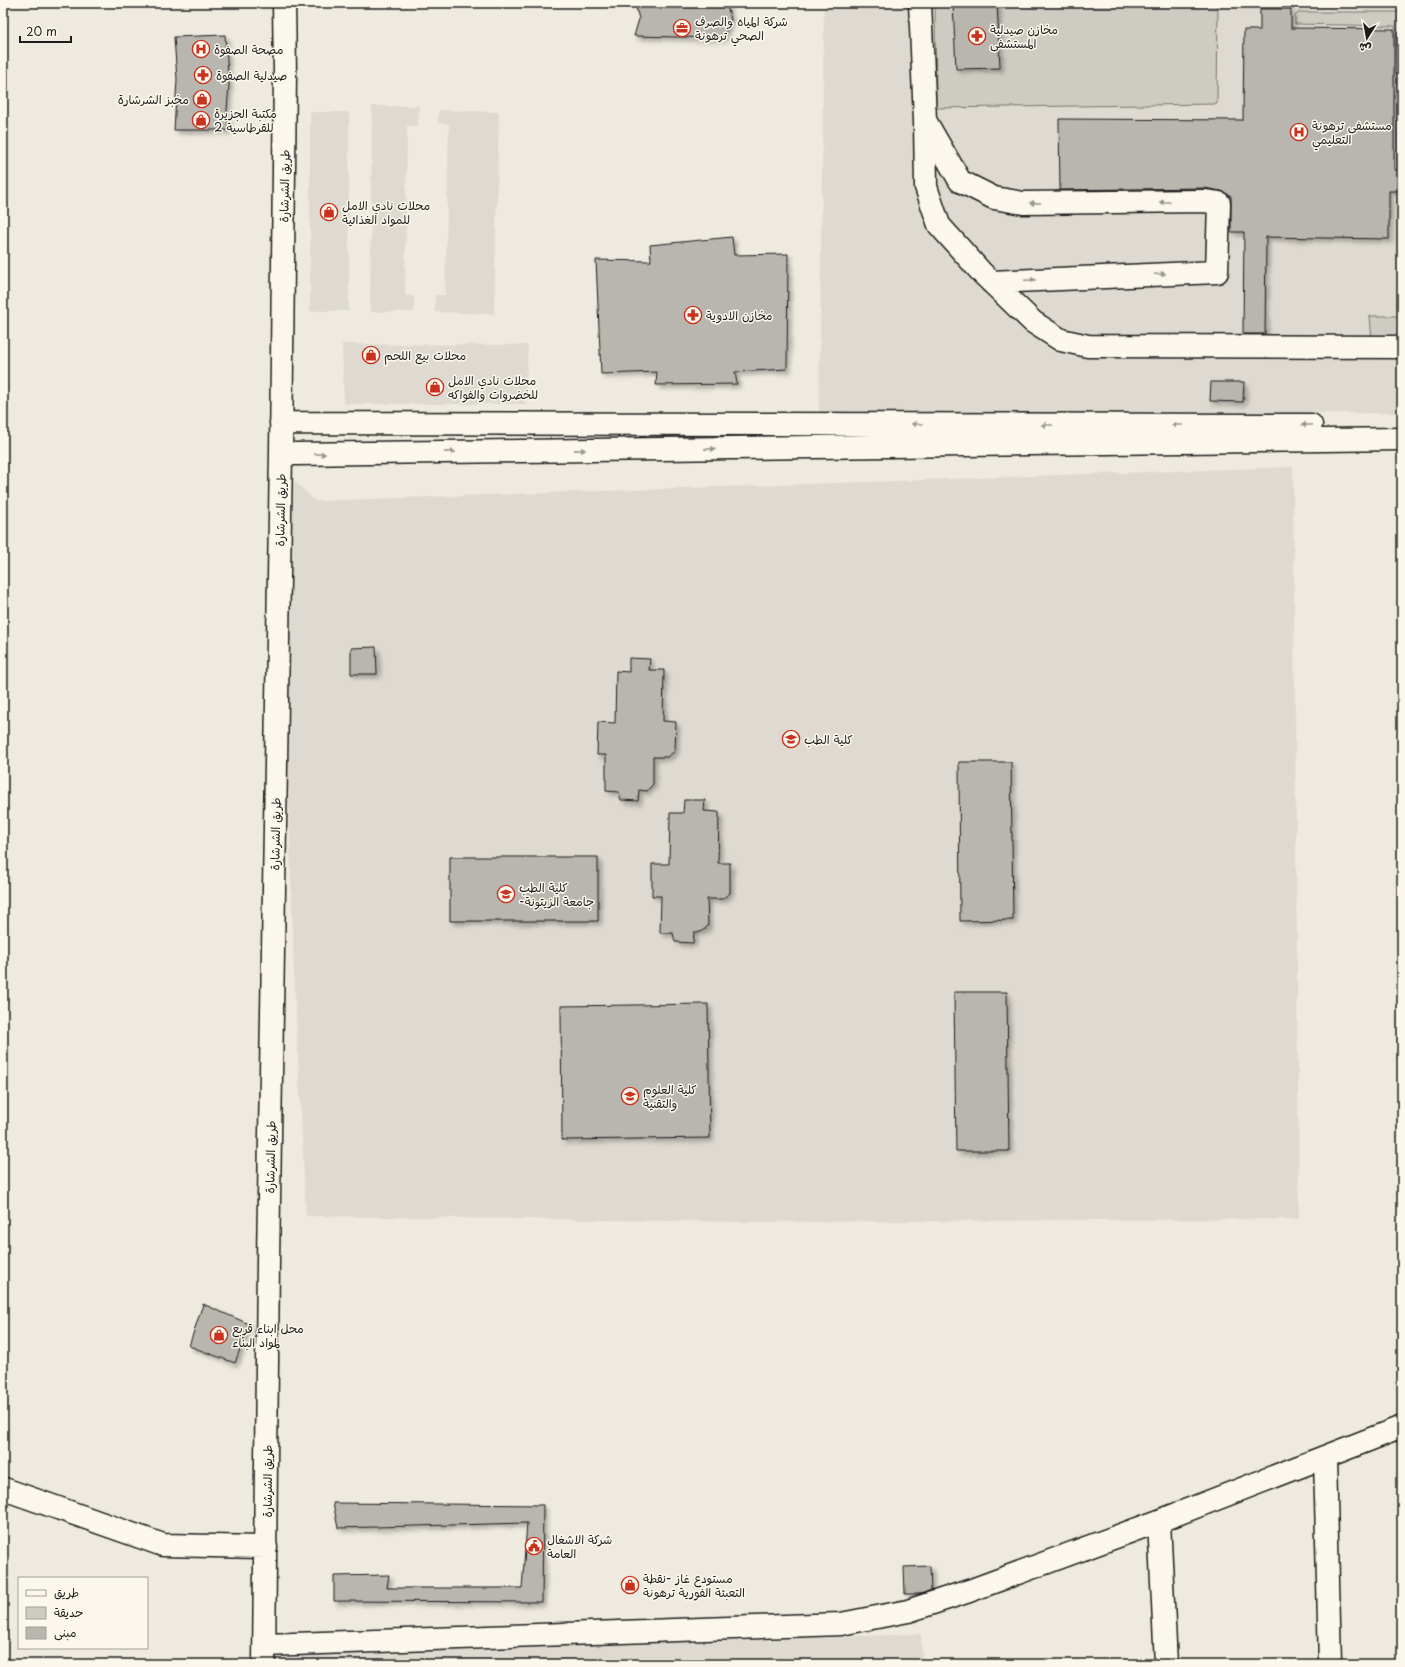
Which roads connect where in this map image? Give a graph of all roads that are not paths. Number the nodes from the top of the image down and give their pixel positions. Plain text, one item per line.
1 (284, 3) edge
2 (920, 3) edge
3 (925, 120) junction
4 (991, 282) junction
5 (1402, 347) edge
6 (281, 423) junction
7 (1402, 425) edge
8 (1402, 439) edge
9 (281, 453) junction
10 (1402, 1427) edge
11 (1325, 1457) junction
12 (4, 1490) edge
13 (1159, 1521) junction
14 (266, 1547) junction
15 (265, 1655) edge
16 (1166, 1664) edge
17 (1330, 1664) edge

1 - 6 street, طريق الشرشارة
2 - 3 street
3 - 4 street
4 -> 3 street
4 - 5 street
7 -> 6 street
6 - 9 street, طريق الشرشارة
9 -> 8 street
9 - 14 street, طريق الشرشارة
10 - 11 street
11 - 13 street
11 - 17 street
12 - 14 street
13 - 15 street
13 - 16 street
14 - 15 street, طريق الشرشارة

